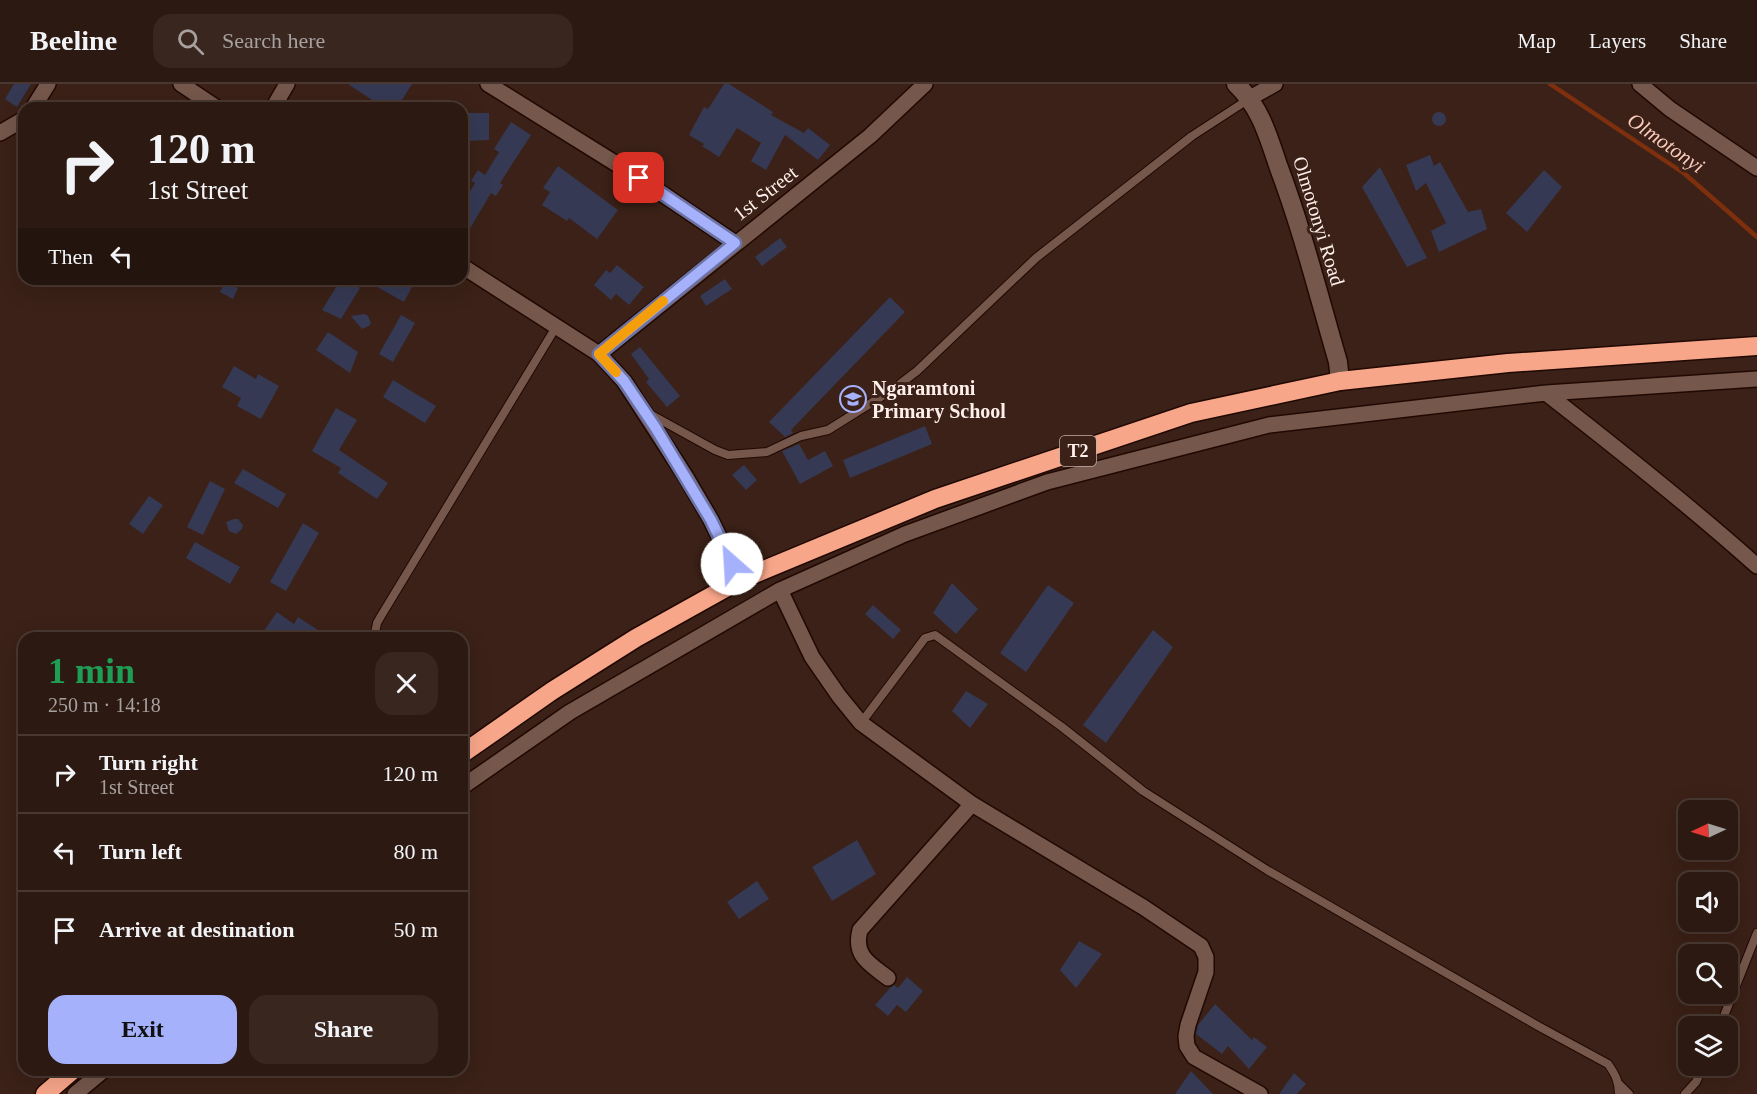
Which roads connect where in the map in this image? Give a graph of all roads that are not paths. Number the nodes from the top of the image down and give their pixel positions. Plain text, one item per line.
1 (48, 84) edge
2 (182, 84) edge
3 (287, 84) edge
4 (488, 84) edge
5 (925, 84) edge
6 (1236, 84) edge
7 (1275, 84) edge
8 (1640, 84) edge
9 (1250, 98) junction
10 (37, 102) edge
11 (208, 102) edge
12 (276, 102) edge
13 (18, 122) edge
14 (0, 133) edge
15 (1757, 168) edge
16 (735, 243) junction
17 (468, 270) edge
18 (556, 327) junction
19 (1757, 346) edge
20 (599, 354) junction
21 (1757, 379) edge
22 (1340, 381) junction
23 (1546, 393) junction
24 (644, 411) junction
25 (1757, 566) edge
26 (740, 580) junction
27 (780, 590) junction
28 (375, 632) edge
29 (861, 723) junction
30 (468, 749) edge
31 (468, 783) edge
32 (972, 804) junction
33 (1757, 933) edge
34 (888, 978) dead end
35 (1724, 1016) edge
36 (66, 1076) edge
37 (97, 1076) edge
38 (1699, 1076) edge
39 (1619, 1084) junction
40 (45, 1094) edge
41 (75, 1094) edge
42 (1260, 1094) edge
43 (1619, 1094) edge
44 (1629, 1094) edge
45 (1685, 1094) edge

1 - 10 street
2 - 11 street
3 - 12 street
4 - 16 street
5 - 16 street, 1st Street
6 - 9 street, Olmotonyi Road
7 - 9 street
8 - 15 street
9 - 22 street, Olmotonyi Road
9 - 24 lane
13 - 14 street
16 - 20 street, 1st Street
17 - 18 street
18 - 20 street
18 - 28 lane
19 - 22 highway, T2
20 - 24 street
21 - 23 street
22 - 26 highway, T2
23 - 25 street
23 - 27 street
24 - 26 street
26 - 30 highway, T2
27 - 29 street
27 - 31 street
29 - 32 street
29 - 39 lane
32 - 34 street
32 - 42 street
33 - 35 lane
36 - 40 highway
37 - 41 street
38 - 45 lane
39 - 43 lane
39 - 44 lane

